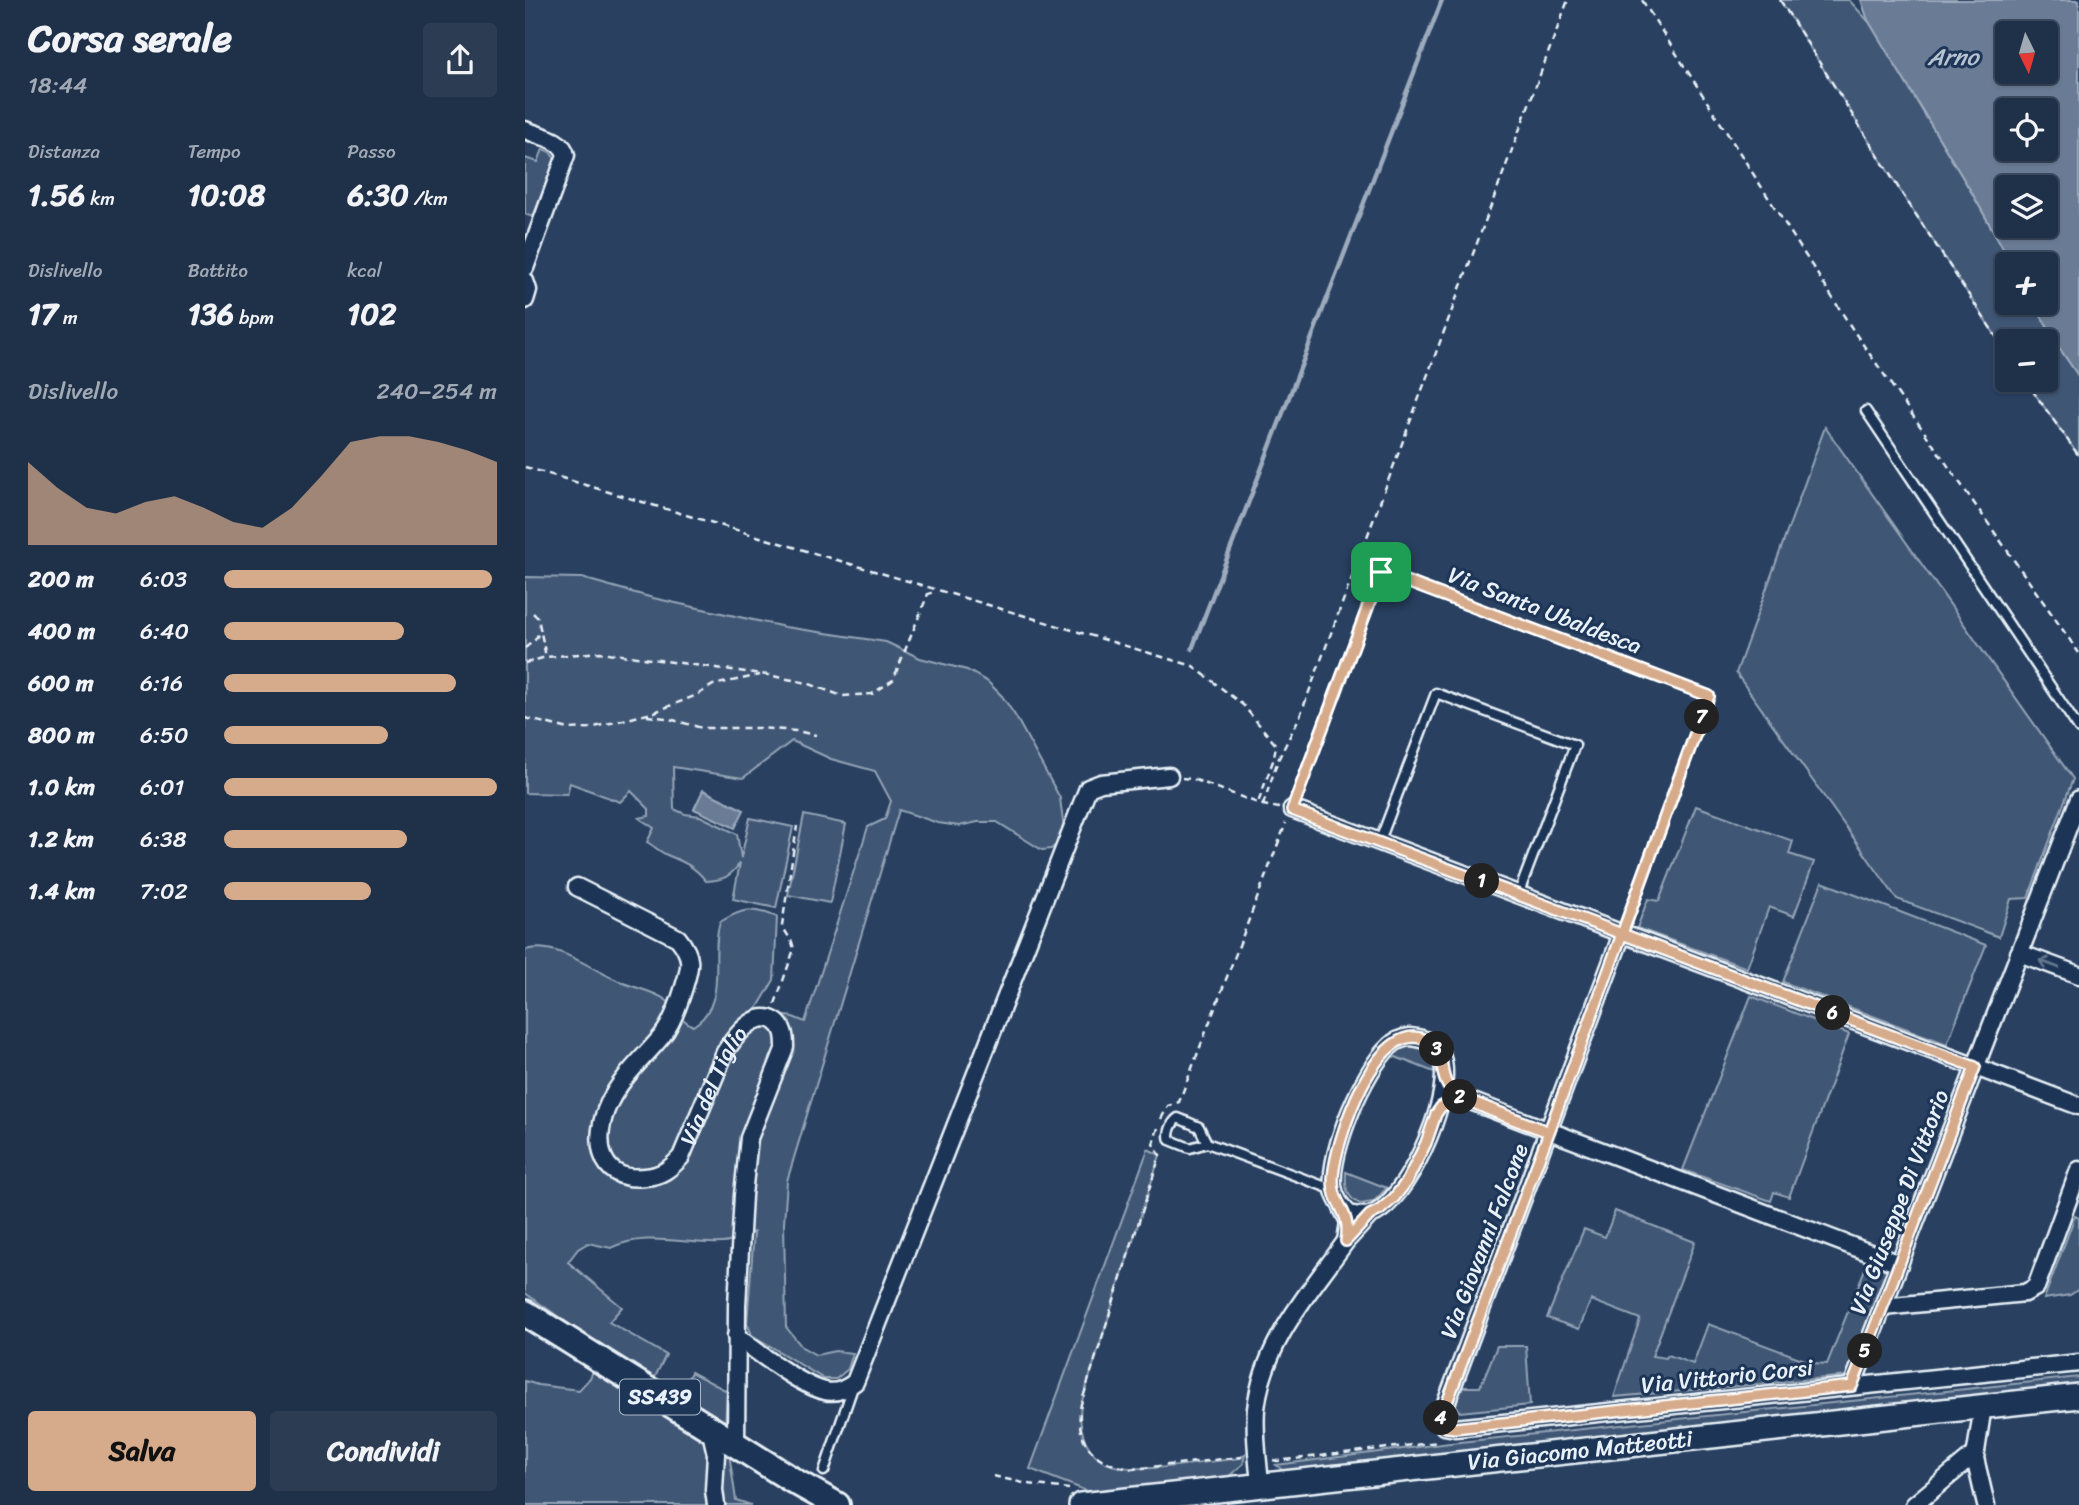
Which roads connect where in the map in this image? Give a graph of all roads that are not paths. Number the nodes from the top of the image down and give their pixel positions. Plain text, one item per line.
1 (525, 130) edge
2 (525, 268) edge
3 (525, 281) edge
4 (525, 300) edge
5 (1866, 411) dead end
6 (2079, 729) edge
7 (1168, 776) road end
8 (2079, 799) edge
9 (1292, 810) joint
10 (1379, 843) junction
11 (577, 887) dead end
12 (1518, 895) junction
13 (1622, 934) junction
14 (2019, 953) junction
15 (2079, 975) edge
16 (1975, 1067) junction
17 (1443, 1077) junction
18 (1460, 1097) junction
19 (2079, 1106) edge
20 (1436, 1114) junction
21 (1549, 1132) junction
22 (1207, 1143) junction
23 (2079, 1170) edge
24 (1334, 1190) junction
25 (1341, 1205) junction
26 (1370, 1215) junction
27 (1346, 1241) junction
28 (1899, 1264) junction
29 (1882, 1307) junction
30 (525, 1314) edge
31 (736, 1336) junction
32 (2079, 1363) edge
33 (855, 1382) junction
34 (1852, 1386) junction
35 (2079, 1395) edge
36 (1445, 1406) joint
37 (1983, 1406) junction
38 (710, 1429) junction
39 (744, 1449) junction
40 (1975, 1454) junction
41 (824, 1471) dead end
42 (715, 1478) junction
43 (794, 1482) junction
44 (1261, 1485) junction
45 (1087, 1504) edge
46 (716, 1505) edge
47 (820, 1505) edge
48 (837, 1505) edge
49 (1914, 1505) edge
50 (1986, 1505) edge

1 - 2 street
3 - 4 street
5 - 6 lane
7 - 33 street
8 - 14 street, Via Giuseppe Di Vittorio
9 - 10 street
9 - 13 lane, Via Santa Ubaldesca
10 - 12 street
10 - 12 lane
11 - 31 street, Via del Tiglio
12 - 13 street
13 - 16 street
13 - 21 street, Via Giovanni Falcone
15 -> 14 street
14 - 16 street, Via Giuseppe Di Vittorio
16 - 19 street
16 - 28 street, Via Giuseppe Di Vittorio
17 - 18 street
17 - 20 street
17 - 24 street
18 - 20 street
18 - 21 street
20 - 26 street
21 - 28 street
21 - 36 street, Via Giovanni Falcone
22 - 22 lane
22 - 24 lane
23 - 29 street
24 - 25 street
25 - 26 street
25 - 27 street
26 - 27 street
27 - 44 street
28 - 29 street, Via Giuseppe Di Vittorio
29 - 34 street, Via Giuseppe Di Vittorio
30 - 38 main road, SS439
31 - 33 street
31 - 39 street, Via del Tiglio
32 - 34 street, Via Vittorio Corsi
33 - 41 lane
34 - 36 street, Via Vittorio Corsi
35 - 37 main road, Via Giacomo Matteotti
37 - 40 street
37 - 44 main road, Via Giacomo Matteotti
38 - 39 main road, SS439
38 - 42 street
39 - 42 street
39 - 43 main road, SS439
40 - 49 street
40 - 50 street
42 - 46 street
43 - 47 main road
43 - 48 main road
44 - 45 main road, Via Giacomo Matteotti

